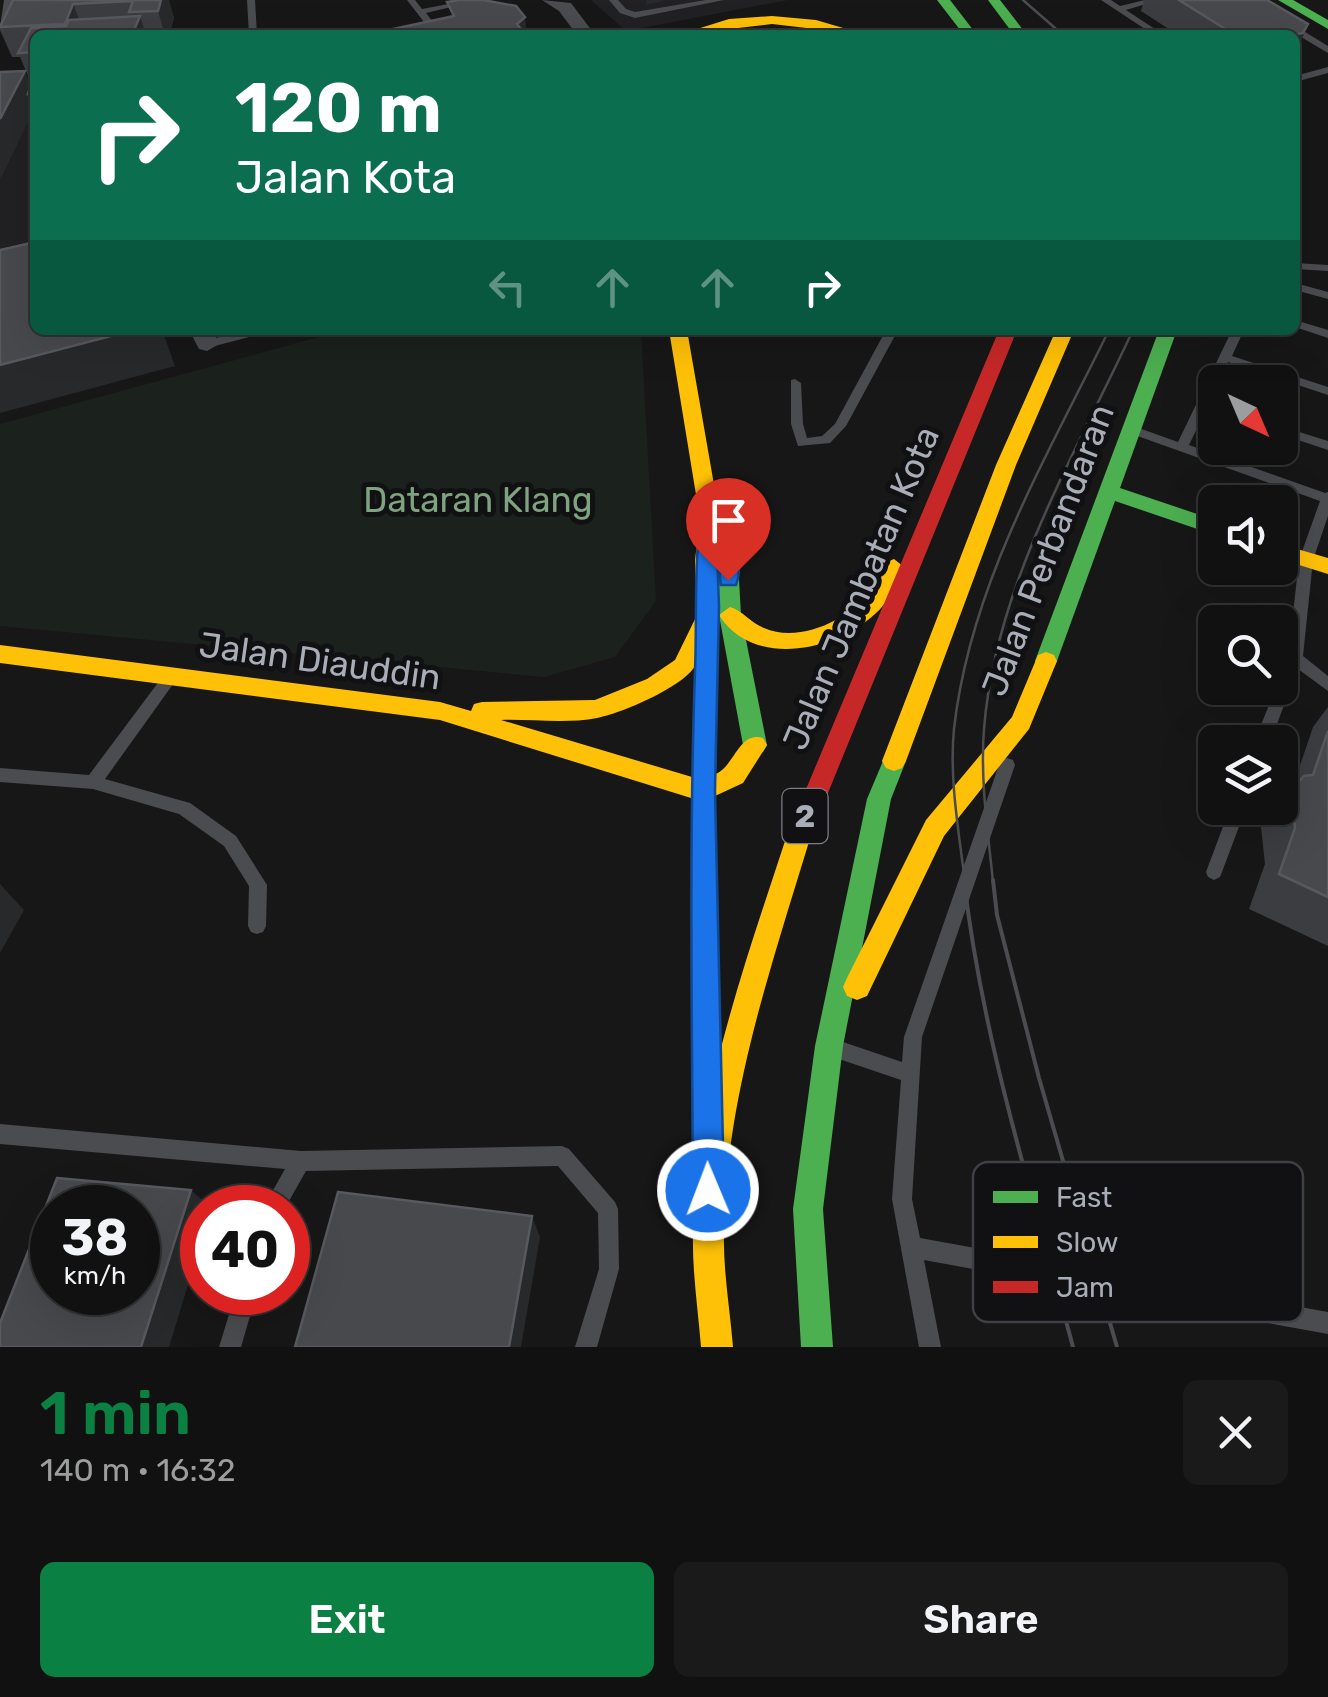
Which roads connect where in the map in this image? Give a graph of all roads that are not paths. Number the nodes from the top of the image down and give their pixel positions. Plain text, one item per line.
1 (251, 0) edge
2 (411, 0) edge
3 (613, 0) edge
4 (720, 0) edge
5 (942, 0) edge
6 (994, 0) edge
7 (1106, 0) edge
8 (1154, 0) edge
9 (1316, 0) edge
10 (475, 5) edge
11 (564, 7) edge
12 (1328, 7) edge
13 (1119, 9) junction
14 (1280, 9) edge
15 (420, 12) junction
16 (1328, 25) edge
17 (253, 30) edge
18 (436, 30) edge
19 (582, 30) edge
20 (596, 30) edge
21 (703, 30) edge
22 (843, 30) edge
23 (967, 30) edge
24 (1017, 30) edge
25 (1152, 30) edge
26 (1328, 35) edge
27 (1307, 37) junction
28 (1328, 50) edge
29 (1328, 70) edge
30 (1300, 78) edge
31 (1300, 266) edge
32 (1328, 268) edge
33 (1300, 288) edge
34 (1328, 296) edge
35 (1300, 326) edge
36 (1328, 334) edge
37 (679, 335) edge
38 (889, 335) edge
39 (1006, 335) edge
40 (1063, 335) edge
41 (1166, 335) edge
42 (1235, 335) edge
43 (1224, 357) junction
44 (1222, 365) edge
45 (795, 383) dead end
46 (1328, 391) edge
47 (1198, 423) edge
48 (1132, 429) junction
49 (966, 432) junction
50 (1298, 436) edge
51 (1328, 446) edge
52 (1182, 447) junction
53 (1109, 492) junction
54 (1328, 498) edge
55 (1173, 513) junction
56 (1198, 522) edge
57 (1090, 547) junction
58 (1321, 565) edge
59 (719, 610) junction
60 (1298, 651) edge
61 (0, 654) edge
62 (1298, 660) edge
63 (170, 676) junction
64 (1328, 685) edge
65 (440, 711) junction
66 (1022, 722) junction
67 (624, 769) junction
68 (0, 774) edge
69 (93, 782) junction
70 (703, 791) junction
71 (1232, 825) edge
72 (707, 866) junction
73 (1214, 872) dead end
74 (257, 926) dead end
75 (829, 1046) junction
76 (910, 1074) junction
77 (0, 1134) edge
78 (301, 1161) junction
79 (287, 1185) edge
80 (709, 1220) junction
81 (911, 1248) junction
82 (973, 1259) edge
83 (240, 1315) edge
84 (1303, 1319) edge
85 (1328, 1323) edge
86 (230, 1347) edge
87 (586, 1347) edge
88 (717, 1347) edge
89 (817, 1347) edge
90 (930, 1347) edge

1 - 17 lane
2 - 15 lane
3 - 4 lane
5 - 23 main road
6 - 24 main road
7 - 13 lane
8 - 13 lane
9 - 12 main road
10 - 15 lane
11 - 19 street
11 - 20 street
13 - 25 lane
14 - 16 main road
14 - 27 lane
15 - 18 lane
21 - 22 main road
26 - 27 lane
27 - 28 lane
29 - 30 lane
31 - 32 lane
33 - 34 lane
35 - 36 lane
37 - 59 main road
38 - 45 lane
39 - 49 main road, Jalan Jambatan Kota / 2
40 - 75 main road, 2
41 - 48 main road, Jalan Perbandaran
42 - 43 lane
43 - 44 lane
43 - 46 lane
47 - 52 lane
48 - 52 lane
48 - 53 main road, Jalan Perbandaran
49 - 59 main road
49 - 80 main road, Jalan Jambatan Kota / 2
50 - 51 lane
52 - 54 lane
53 - 55 main road
53 - 57 main road, Jalan Perbandaran
54 - 58 lane
55 - 56 main road
55 - 57 main road
57 - 66 main road, Jalan Perbandaran
58 - 60 lane
59 - 65 main road
59 - 70 main road
59 - 70 main road
61 - 63 main road, Jalan Diauddin
62 - 64 lane
63 - 65 main road, Jalan Diauddin
63 - 69 lane
65 - 67 main road, Jalan Diauddin
66 - 75 main road, Jalan Perbandaran
66 - 76 lane
67 - 70 main road, Jalan Diauddin
67 - 72 main road
68 - 69 lane
69 - 74 lane
70 - 72 main road
71 - 73 lane
72 - 80 main road
75 - 76 lane
75 - 89 main road, 2
76 - 81 lane
77 - 78 lane
78 - 79 lane
78 - 87 lane
80 - 88 main road, Jalan Jambatan Kota / 2
81 - 82 lane
81 - 90 lane
83 - 86 lane
84 - 85 lane

